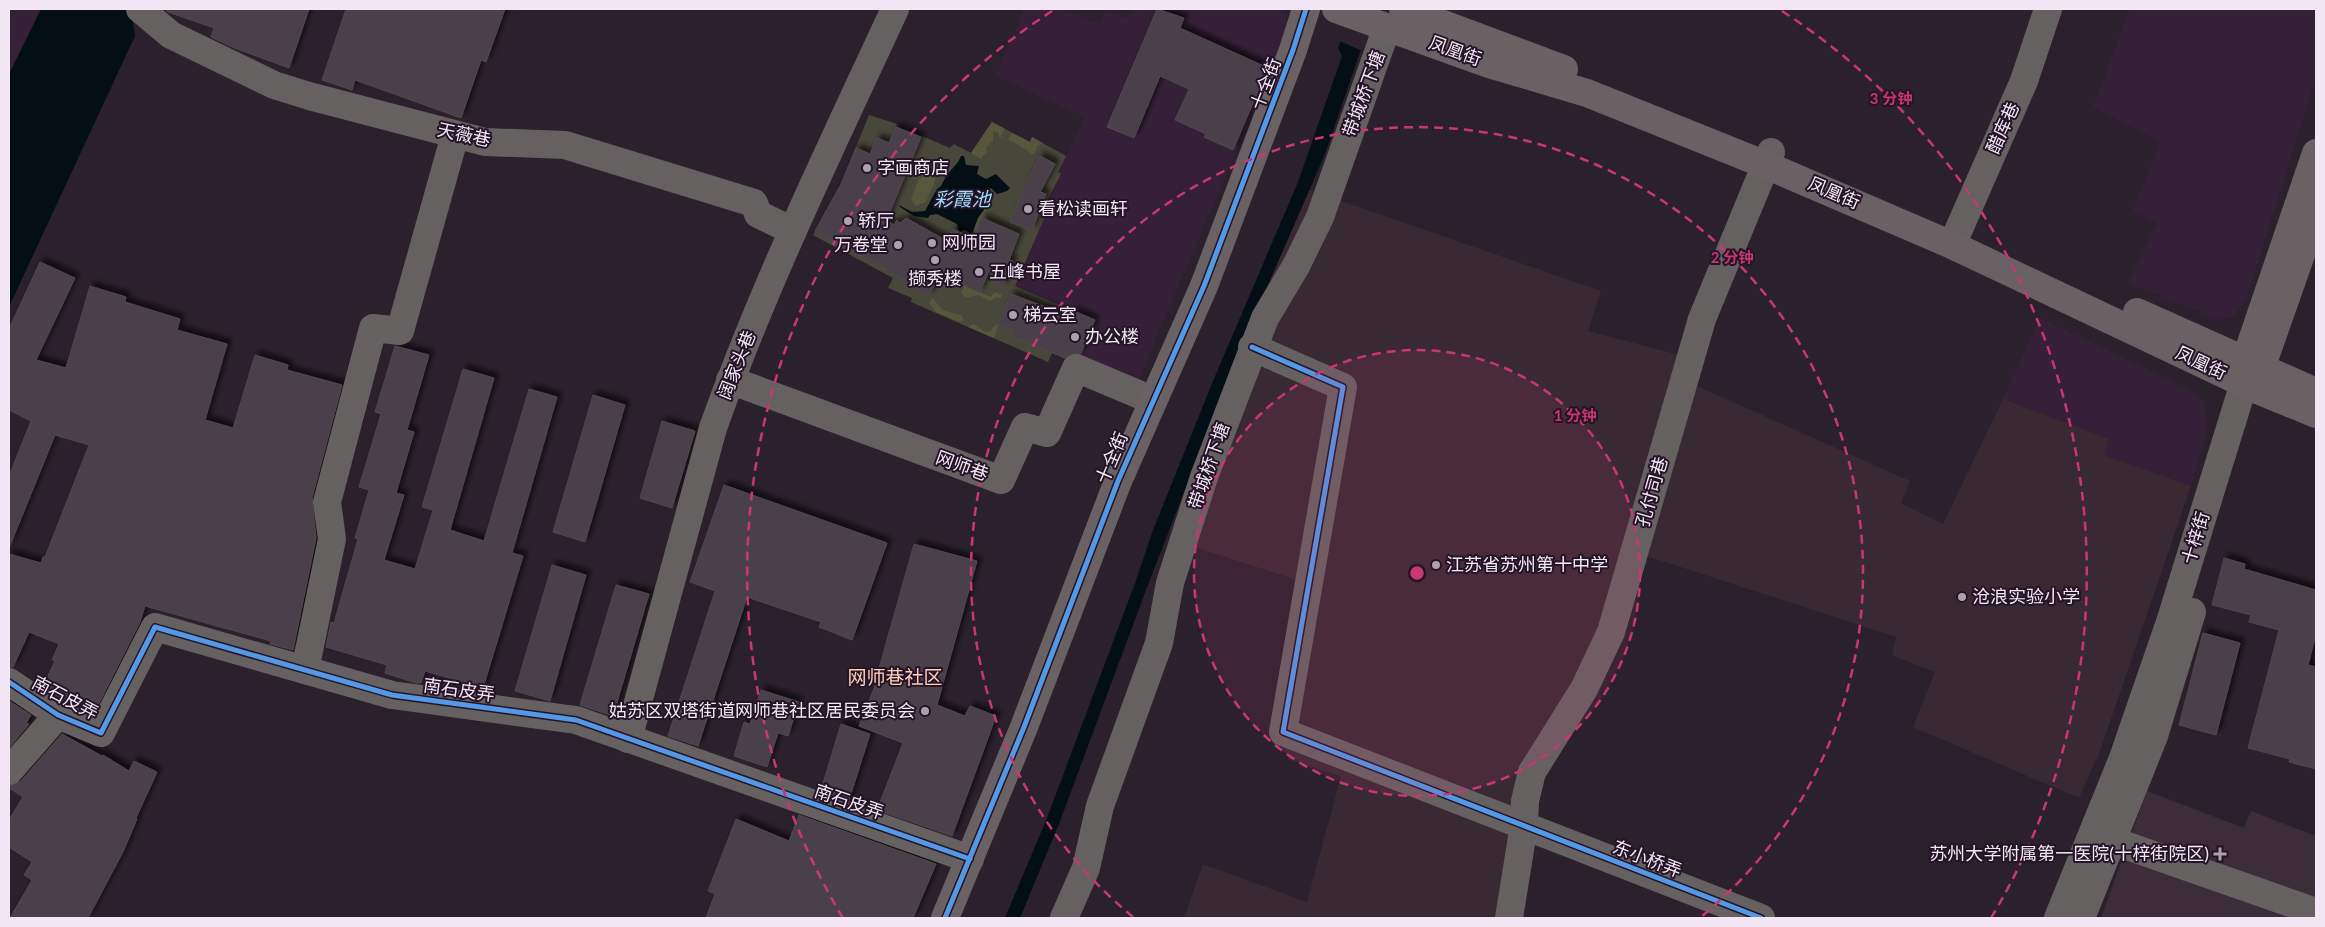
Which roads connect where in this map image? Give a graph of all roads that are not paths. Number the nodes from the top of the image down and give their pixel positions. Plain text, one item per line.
1 (140, 9) edge
2 (895, 9) edge
3 (1306, 9) edge
4 (1336, 9) edge
5 (2048, 9) edge
6 (1395, 18) edge
7 (455, 135) junction
8 (2316, 152) edge
9 (1768, 158) junction
10 (2316, 212) edge
11 (793, 231) junction
12 (1954, 239) junction
13 (1252, 347) junction
14 (2253, 376) junction
15 (730, 380) junction
16 (2316, 392) edge
17 (1152, 400) junction
18 (2316, 414) edge
19 (304, 670) junction
20 (9, 682) edge
21 (58, 714) junction
22 (628, 739) junction
23 (9, 771) edge
24 (1524, 825) junction
25 (2102, 837) junction
26 (970, 859) junction
27 (2316, 912) edge
28 (945, 918) edge
29 (1064, 918) edge
30 (1509, 918) edge
31 (1761, 918) edge
32 (2058, 918) edge
33 (2081, 918) edge

1 - 7 street, 天薇巷
2 - 11 street, 阔家头巷
3 - 17 main road, 十全街
4 - 6 main road, 凤凰街
5 - 12 street, 醋库巷
6 - 9 main road, 凤凰街
6 - 13 street, 带城桥下塘
7 - 11 street, 天薇巷
7 - 19 street
8 - 14 main road, 十梓街
9 - 12 main road, 凤凰街
9 - 24 street, 孔付司巷
10 - 14 main road, 十梓街
11 - 15 street, 阔家头巷
12 - 14 main road, 凤凰街
13 - 24 street, 东小桥弄
13 - 29 street, 带城桥下塘
14 - 16 main road, 凤凰街
14 - 18 main road, 凤凰街
14 - 25 street, 十梓街
15 - 17 street, 网师巷
15 - 22 street, 阔家头巷
17 - 26 main road, 十全街
19 - 21 street, 南石皮弄
19 - 22 street, 南石皮弄
20 - 21 street, 南石皮弄
21 - 23 street
22 - 26 street, 南石皮弄
24 - 30 street, 孔付司巷
24 - 31 street, 东小桥弄
25 - 27 street
25 - 32 street, 十梓街
25 - 33 street, 十梓街
26 - 28 main road, 十全街

